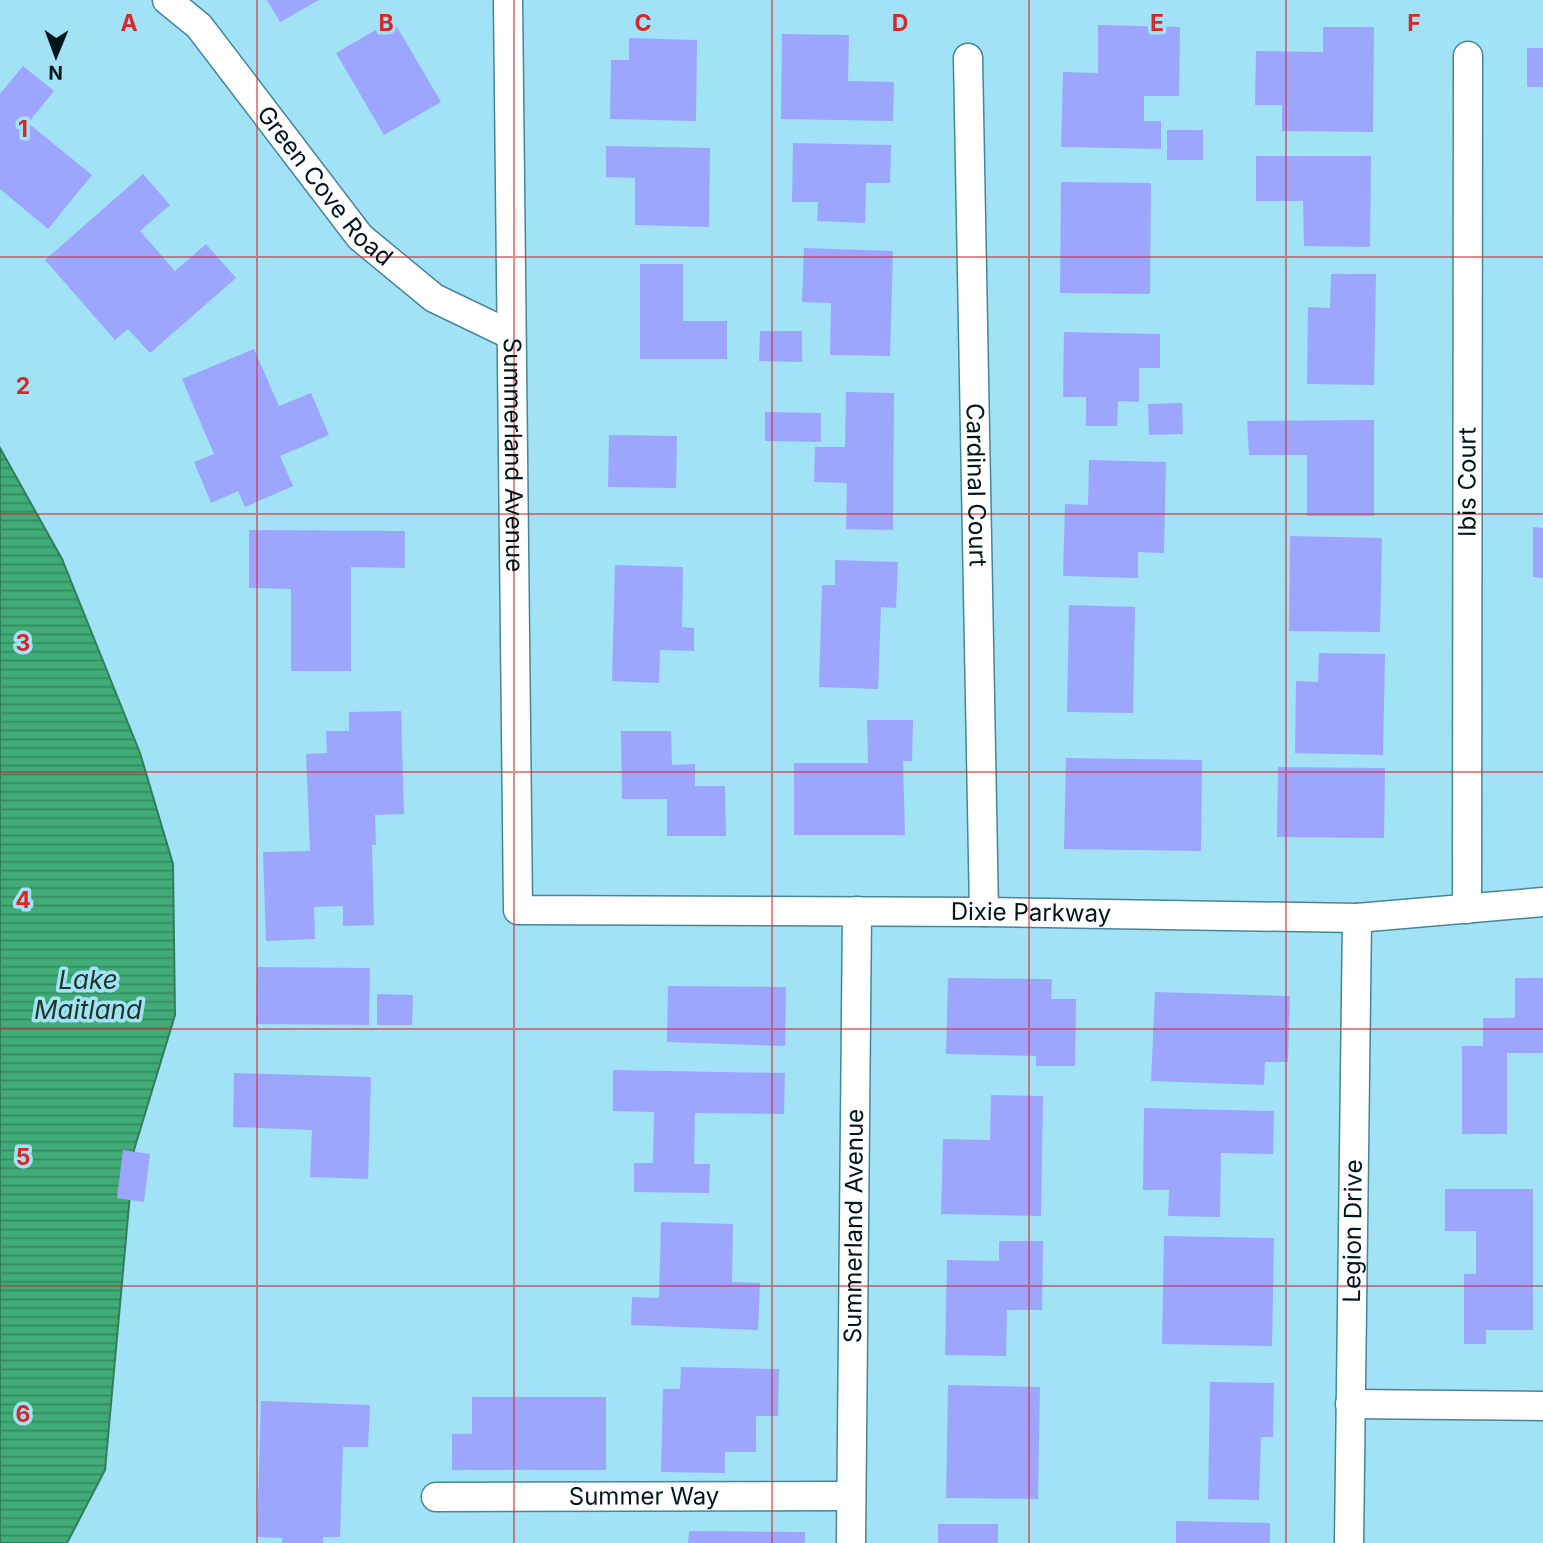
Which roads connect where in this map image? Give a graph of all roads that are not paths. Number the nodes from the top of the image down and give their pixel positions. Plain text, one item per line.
1 (167, 0) edge
2 (508, 0) edge
3 (1468, 56) dead end
4 (968, 58) dead end
5 (511, 335) junction
6 (1543, 902) edge
7 (1467, 909) junction
8 (518, 910) joint
9 (857, 911) junction
10 (984, 912) junction
11 (1357, 918) junction
12 (1350, 1404) junction
13 (1543, 1406) edge
14 (851, 1496) junction
15 (436, 1497) dead end
16 (851, 1543) edge
17 (1349, 1543) edge

1 - 5 street, Green Cove Road
2 - 5 street, Summerland Avenue
3 - 7 street, Ibis Court
4 - 10 street, Cardinal Court
5 - 8 street, Summerland Avenue
6 - 7 street, Dixie Parkway
7 - 11 street, Dixie Parkway
8 - 9 street, Dixie Parkway
9 - 10 street, Dixie Parkway
9 - 14 street, Summerland Avenue
10 - 11 street, Dixie Parkway
11 - 12 street, Legion Drive
12 - 13 street
12 - 17 street, Legion Drive
14 - 15 street, Summer Way
14 - 16 street, Summerland Avenue

